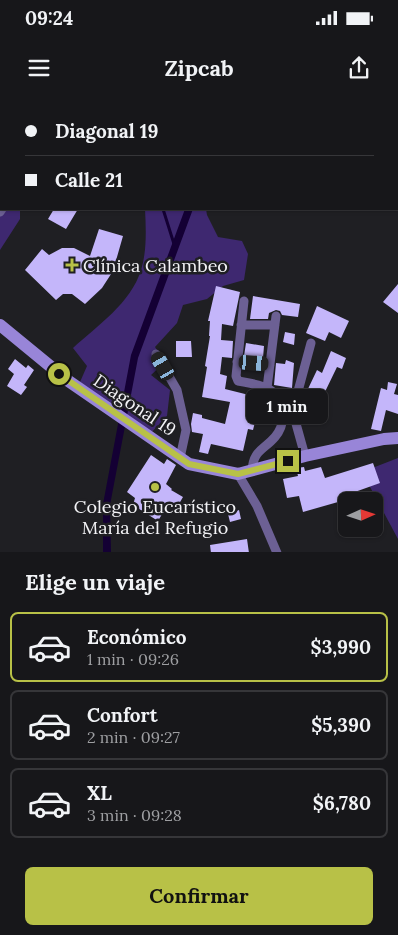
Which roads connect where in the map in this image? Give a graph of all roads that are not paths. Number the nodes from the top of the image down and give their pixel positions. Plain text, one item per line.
1 (244, 301) dead end
2 (0, 325) edge
3 (242, 325) junction
4 (311, 343) dead end
5 (156, 354) dead end
6 (238, 362) junction
7 (270, 364) junction
8 (267, 388) junction
9 (398, 438) edge
10 (305, 456) junction
11 (180, 458) junction
12 (252, 471) junction
13 (238, 474) junction
14 (277, 552) edge

1 - 3 street
2 - 11 street, Diagonal 19
3 - 6 street
3 - 7 street
4 - 10 street
5 - 11 street
6 - 7 street
6 - 8 street
7 - 8 street
8 - 12 street
9 - 10 street
10 - 12 street
11 - 13 street, Diagonal 19
12 - 13 street
13 - 14 street

